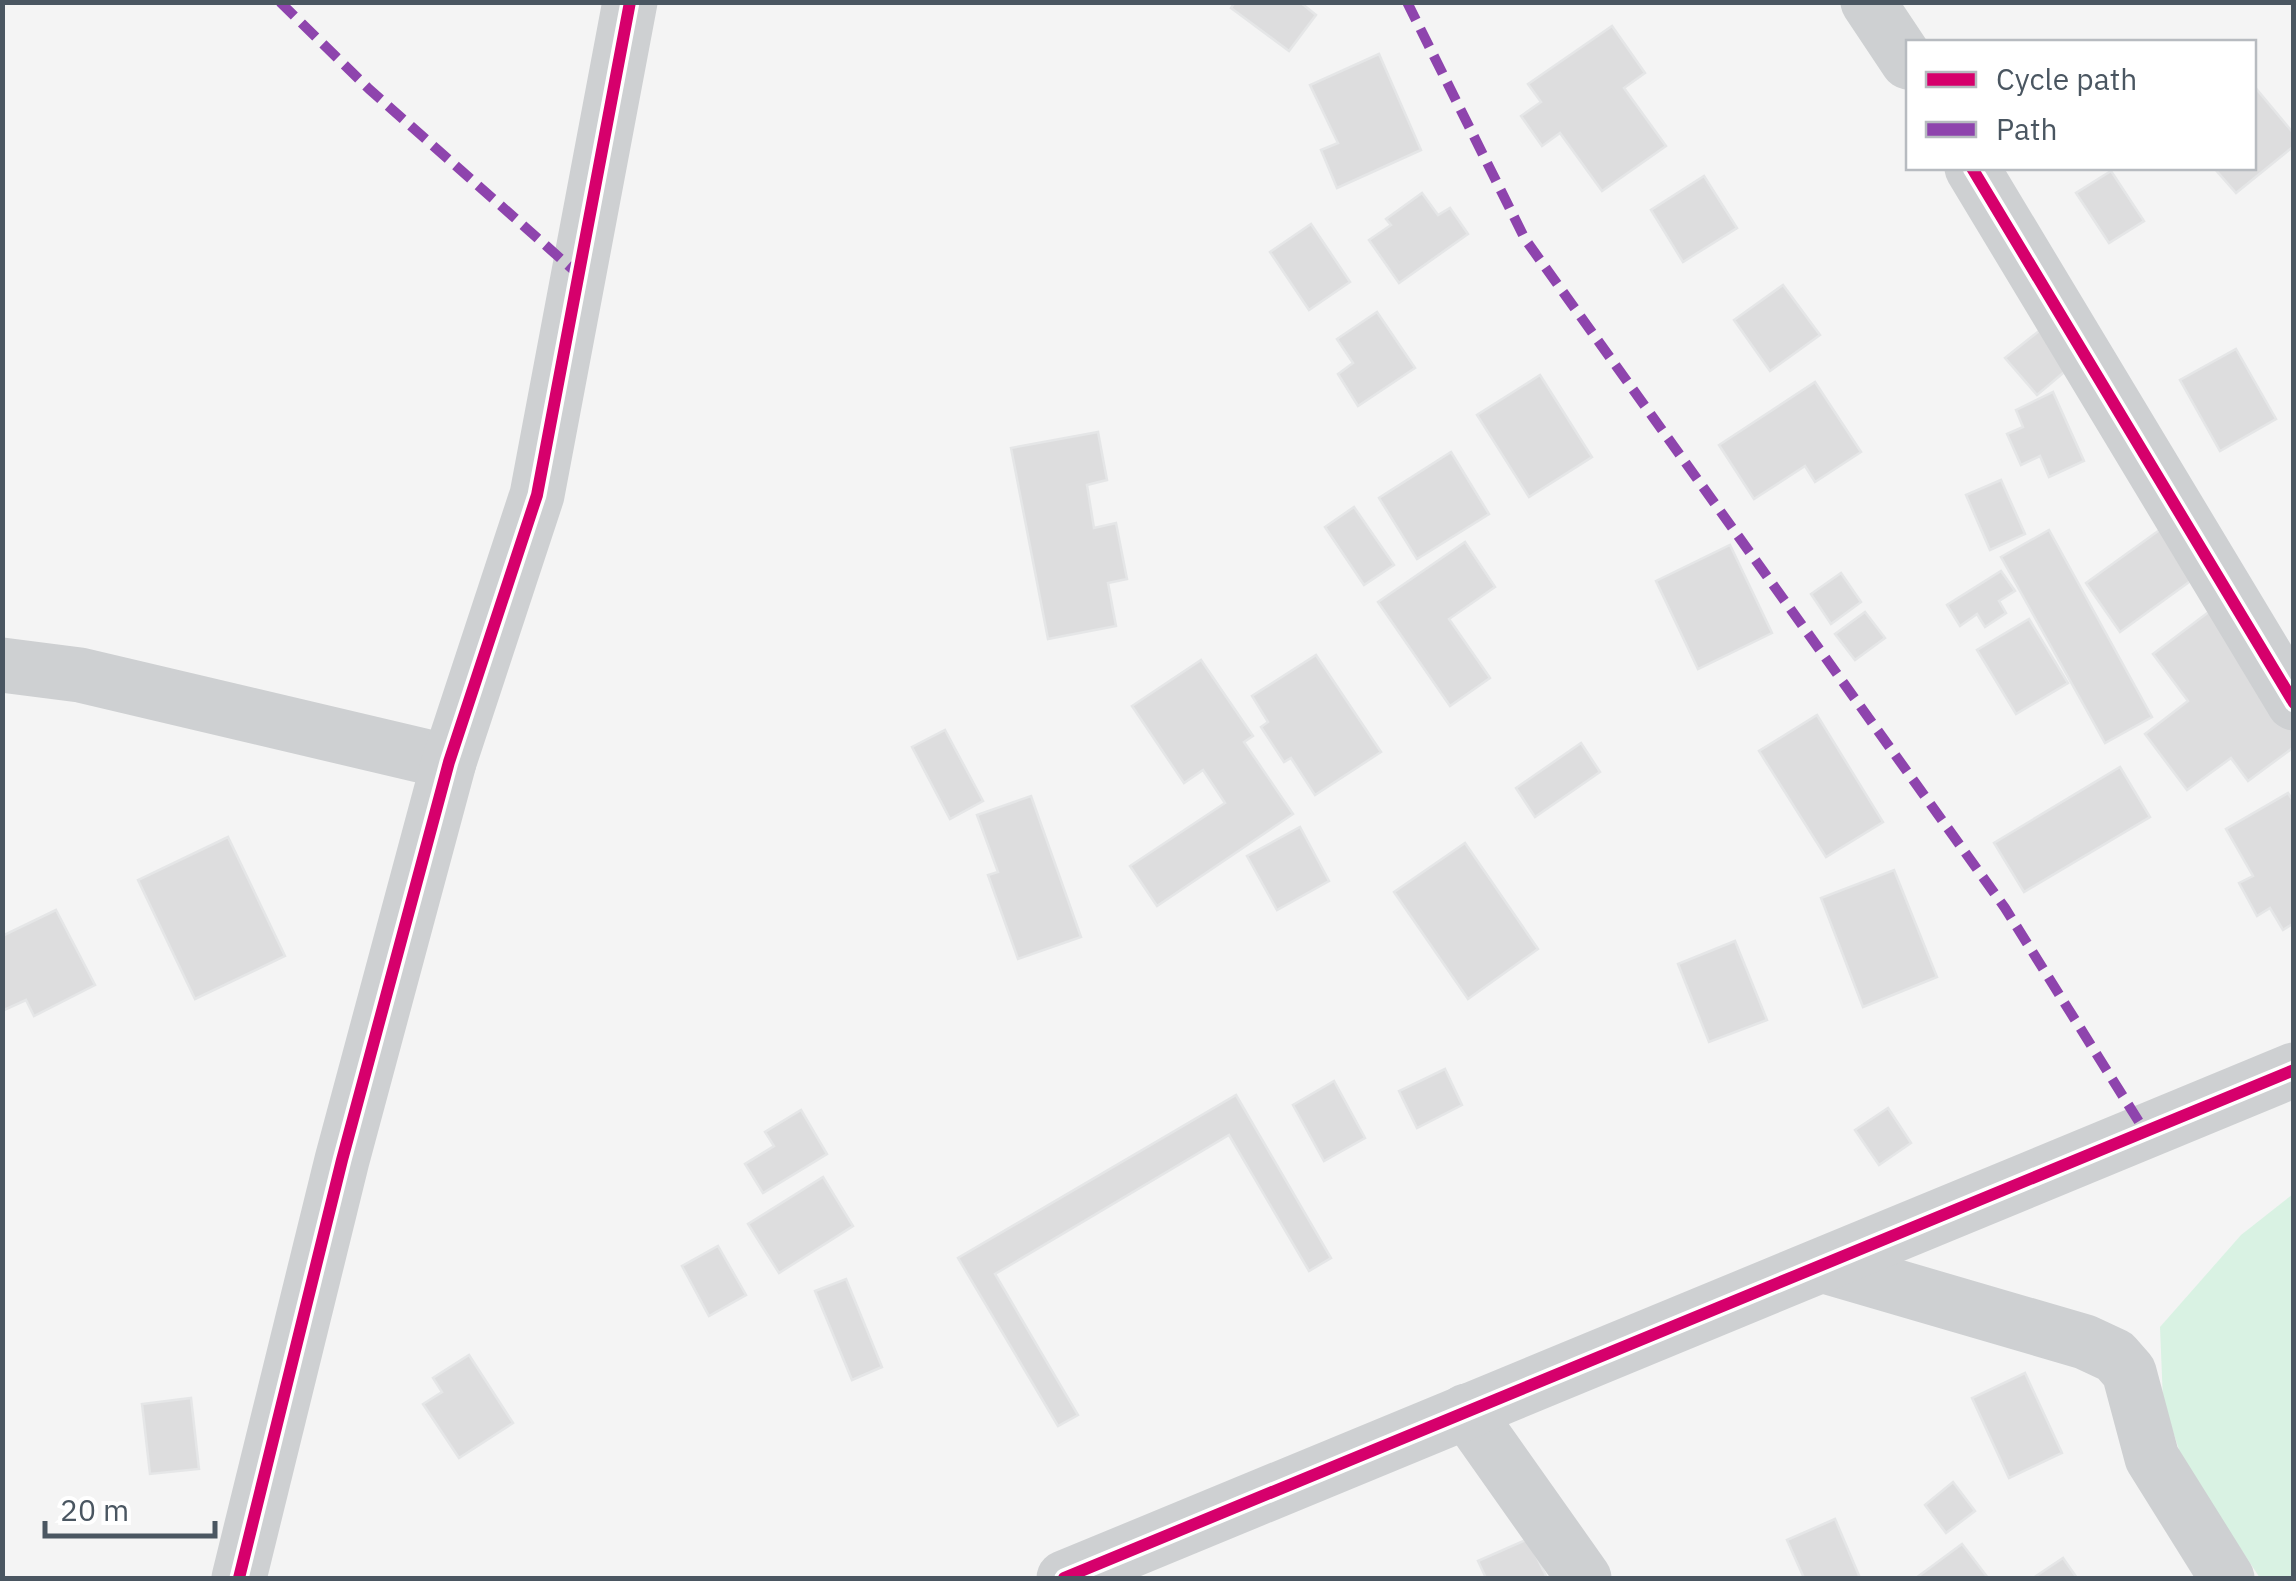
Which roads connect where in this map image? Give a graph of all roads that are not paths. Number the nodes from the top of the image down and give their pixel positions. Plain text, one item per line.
1 (630, 2) edge
2 (1868, 2) edge
3 (1906, 59) edge
4 (1973, 170) edge
5 (2, 665) edge
6 (2294, 703) edge
7 (449, 762) junction
8 (2294, 1070) edge
9 (1824, 1266) junction
10 (1466, 1411) junction
11 (239, 1578) edge
12 (1064, 1578) edge
13 (1584, 1578) edge
14 (2227, 1578) edge

1 - 7 street
2 - 3 street
4 - 6 street
5 - 7 street
7 - 11 street
8 - 9 street
9 - 10 street
9 - 14 street
10 - 12 street
10 - 13 street

